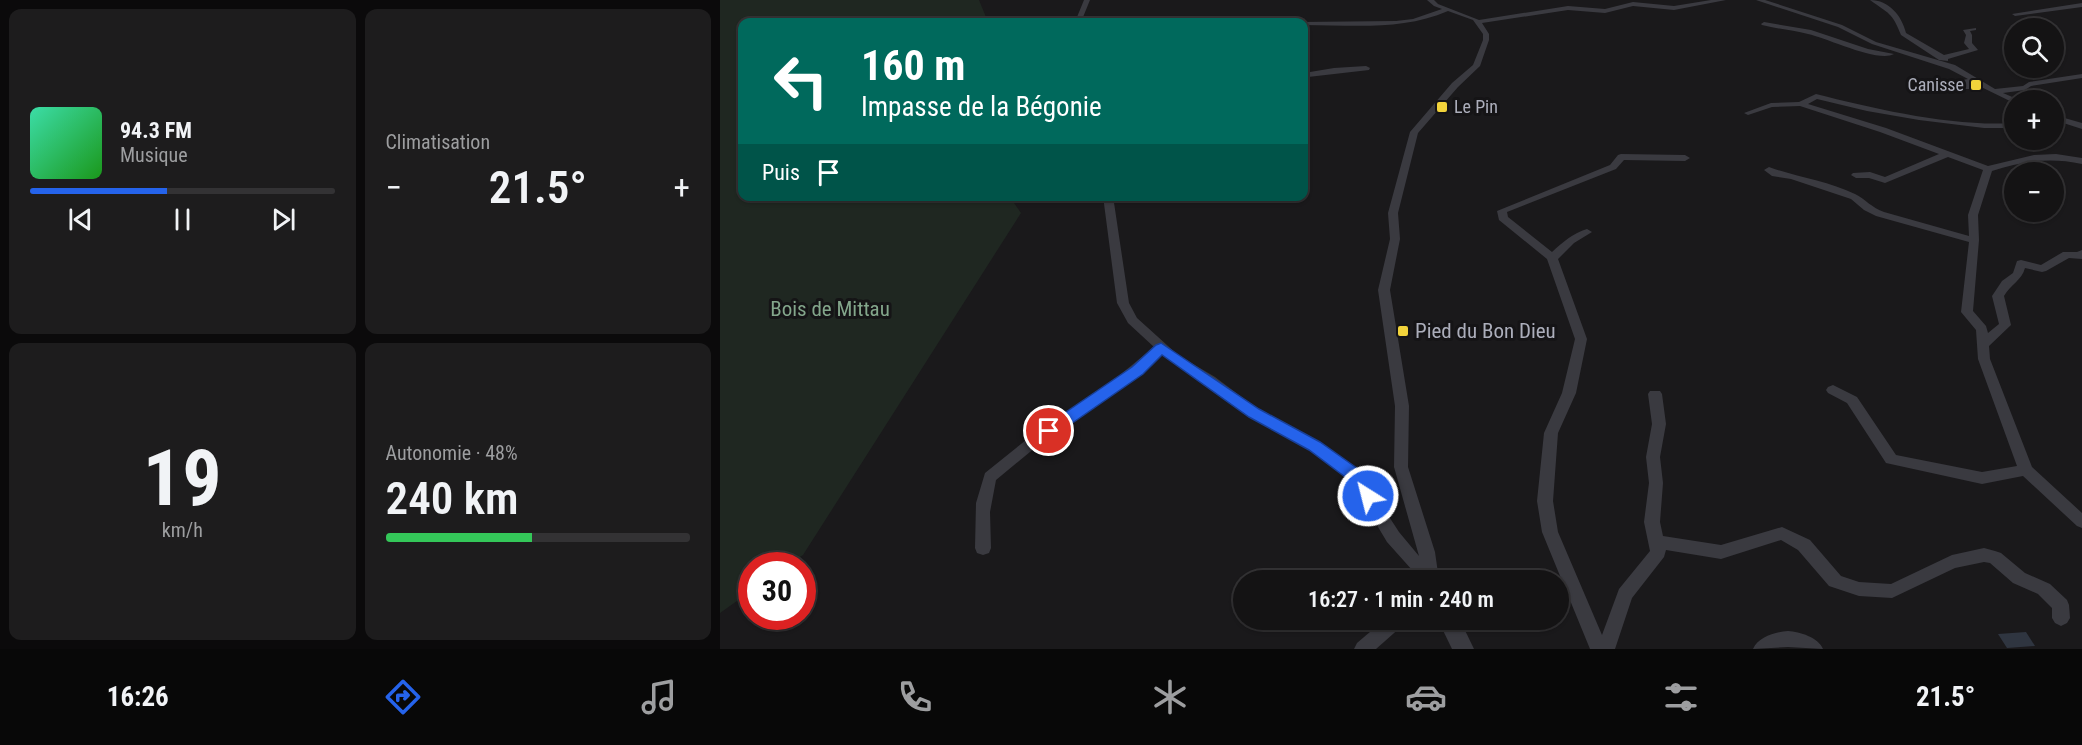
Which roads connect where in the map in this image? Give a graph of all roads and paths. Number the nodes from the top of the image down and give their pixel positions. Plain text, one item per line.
1 (1087, 0) edge
2 (1430, 0) edge
3 (1722, 0) edge
4 (1759, 0) edge
5 (1873, 0) edge
6 (2082, 4) edge
7 (1448, 9) junction
8 (2015, 14) dead end
9 (1080, 18) edge
10 (1478, 22) junction
11 (1308, 23) edge
12 (1764, 24) dead end
13 (1974, 28) dead end
14 (1906, 54) junction
15 (1942, 58) junction
16 (1952, 67) junction
17 (1366, 68) dead end
18 (1308, 75) edge
19 (2082, 76) edge
20 (1978, 81) junction
21 (1943, 88) dead end
22 (1994, 92) junction
23 (2004, 96) edge
24 (1801, 104) junction
25 (1748, 113) dead end
26 (2064, 121) edge
27 (2004, 126) edge
28 (2082, 126) edge
29 (1945, 155) junction
30 (1685, 158) dead end
31 (2082, 161) edge
32 (1988, 169) junction
33 (1769, 170) dead end
34 (1856, 175) dead end
35 (1109, 201) edge
36 (1587, 232) dead end
37 (1974, 240) junction
38 (2082, 253) edge
39 (1552, 258) junction
40 (1983, 345) junction
41 (1161, 348) junction
42 (1833, 390) dead end
43 (1656, 394) dead end
44 (2026, 470) junction
45 (2082, 522) edge
46 (1656, 542) junction
47 (982, 548) dead end
48 (1422, 570) edge
49 (1430, 570) edge
50 (2061, 618) dead end
51 (1385, 630) edge
52 (1454, 630) edge
53 (1363, 649) edge
54 (1463, 649) edge
55 (1599, 649) edge
56 (1606, 649) edge
57 (1762, 649) edge
58 (1814, 649) edge

1 - 9 street
2 - 7 street
3 - 10 street
4 - 14 street
5 - 15 street
6 - 8 street
7 - 10 street
7 - 11 street
10 - 49 street
12 - 14 street
13 - 15 street
14 - 16 street
15 - 16 street
16 - 20 street
17 - 18 street
19 - 22 street
20 - 21 street
20 - 22 street
22 - 23 street
24 - 25 street
24 - 27 street
24 - 29 street
26 - 28 street
29 - 32 street
29 - 34 street
30 - 39 street
31 - 32 street
32 - 37 street
33 - 37 street
35 - 41 street
36 - 39 street
37 - 40 street
38 - 40 street
39 - 55 street
40 - 44 street
41 - 47 street
41 - 48 street
42 - 44 street
43 - 46 street
44 - 45 street
46 - 50 street
46 - 56 street
51 - 53 street
52 - 54 street
57 - 58 street

